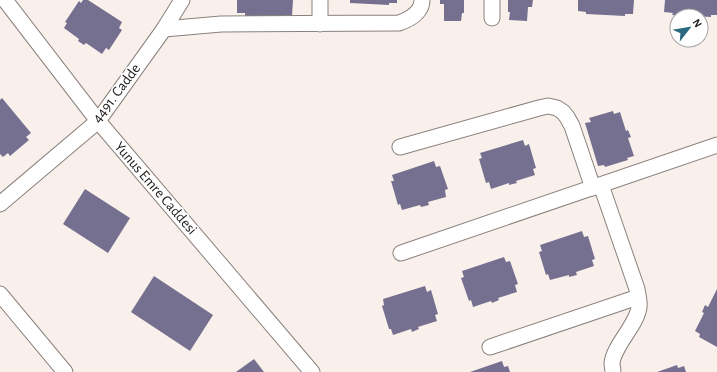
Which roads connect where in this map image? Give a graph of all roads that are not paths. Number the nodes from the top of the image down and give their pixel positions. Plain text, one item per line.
1 (4, 0) edge
2 (182, 0) edge
3 (320, 0) edge
4 (422, 0) edge
5 (492, 0) edge
6 (492, 18) dead end
7 (320, 24) junction
8 (164, 29) junction
9 (98, 121) junction
10 (717, 145) edge
11 (400, 147) dead end
12 (597, 186) junction
13 (0, 204) edge
14 (401, 253) dead end
15 (0, 294) edge
16 (638, 297) junction
17 (490, 346) dead end
18 (65, 372) edge
19 (312, 372) edge
20 (613, 372) edge

1 - 9 street, Yunus Emre Caddesi
2 - 8 street, 4491. Cadde
3 - 7 street
4 - 7 street
5 - 6 street
7 - 8 street
8 - 9 street, 4491. Cadde
9 - 13 street, 4491. Cadde
9 - 19 street, Yunus Emre Caddesi
10 - 12 street
11 - 12 street
12 - 14 street
12 - 16 street
15 - 18 street
16 - 17 street
16 - 20 street

